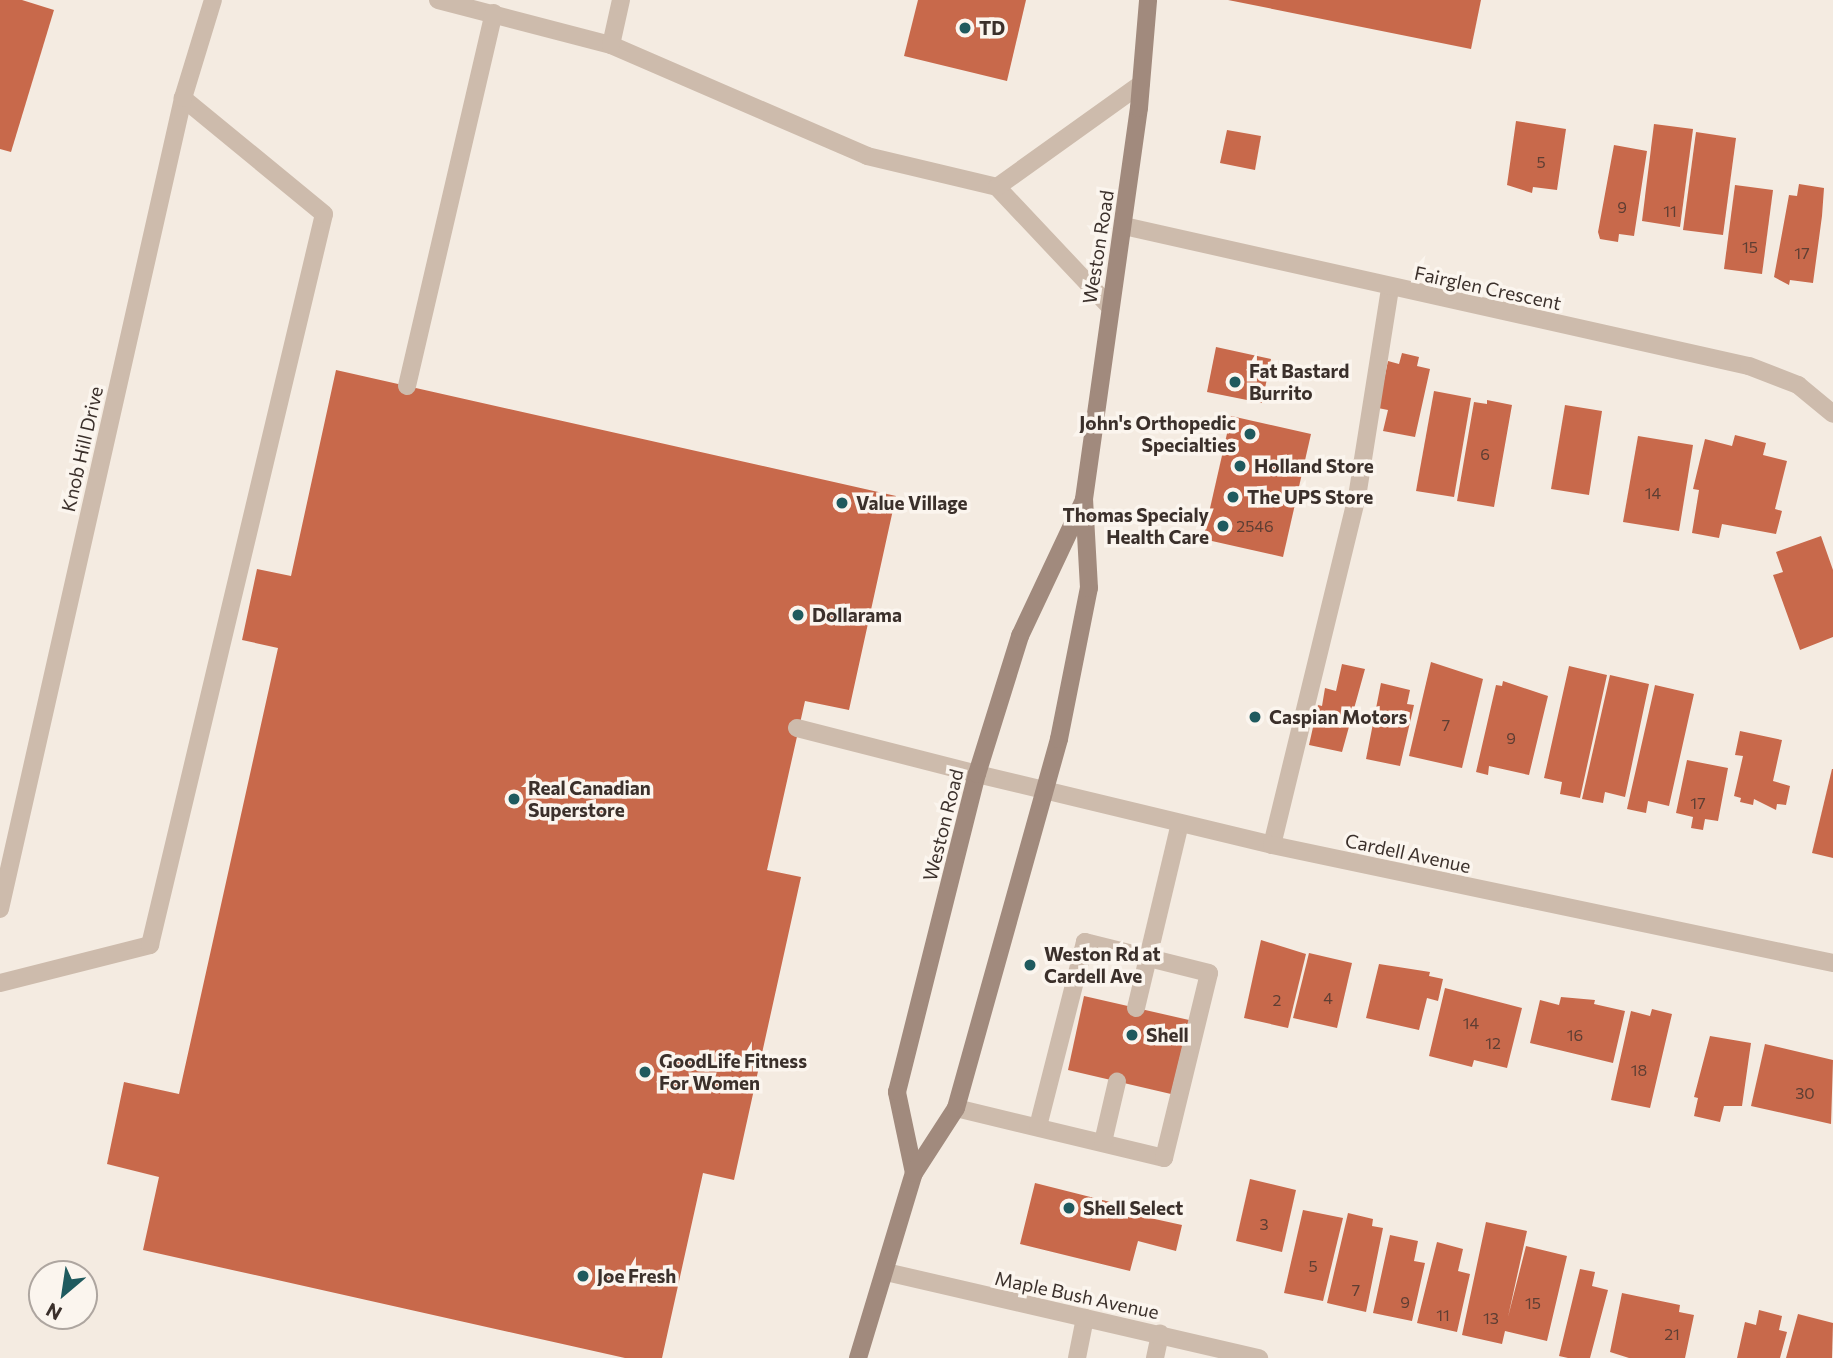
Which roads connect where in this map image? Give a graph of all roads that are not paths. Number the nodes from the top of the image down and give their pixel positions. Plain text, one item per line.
1 (213, 0) edge
2 (438, 0) edge
3 (621, 0) edge
4 (1148, 0) edge
5 (494, 13) junction
6 (611, 45) junction
7 (1141, 84) junction
8 (183, 98) junction
9 (997, 187) junction
10 (1124, 226) junction
11 (1390, 288) junction
12 (1109, 306) junction
13 (407, 386) dead end
14 (1833, 414) edge
15 (1084, 499) junction
16 (797, 728) dead end
17 (976, 774) junction
18 (1045, 791) junction
19 (1181, 823) junction
20 (1272, 845) junction
21 (0, 909) edge
22 (1147, 957) junction
23 (1833, 963) edge
24 (0, 983) edge
25 (1136, 1008) dead end
26 (1117, 1082) dead end
27 (956, 1108) junction
28 (1038, 1126) junction
29 (1103, 1142) junction
30 (914, 1173) junction
31 (886, 1272) junction
32 (1085, 1318) junction
33 (1160, 1334) junction
34 (858, 1358) edge
35 (1077, 1358) edge
36 (1155, 1358) edge
37 (1259, 1358) edge

1 - 8 street, Knob Hill Drive
2 - 5 street
3 - 6 street
4 - 7 main road, Weston Road
5 - 6 street
5 - 13 street
6 - 9 street
7 - 9 street
7 - 10 main road, Weston Road
8 - 21 street, Knob Hill Drive
8 - 24 street
9 - 12 street
10 - 11 street, Fairglen Crescent
10 - 12 main road, Weston Road
11 - 14 street, Fairglen Crescent
11 - 20 street
12 - 15 main road, Weston Road
15 - 17 main road, Weston Road
15 - 18 main road, Weston Road
16 - 17 street, Cardell Avenue
17 - 18 street, Cardell Avenue
17 - 30 main road, Weston Road
18 - 19 street, Cardell Avenue
18 - 27 main road, Weston Road
19 - 20 street, Cardell Avenue
19 - 22 street
20 - 23 street, Cardell Avenue
22 - 25 street
22 - 28 street
22 - 29 street
26 - 29 street
27 - 28 street
27 - 30 main road, Weston Road
28 - 29 street
30 - 31 main road, Weston Road
31 - 32 street, Maple Bush Avenue
31 - 34 main road, Weston Road
32 - 33 street, Maple Bush Avenue
32 - 35 street
33 - 36 street
33 - 37 street, Maple Bush Avenue

